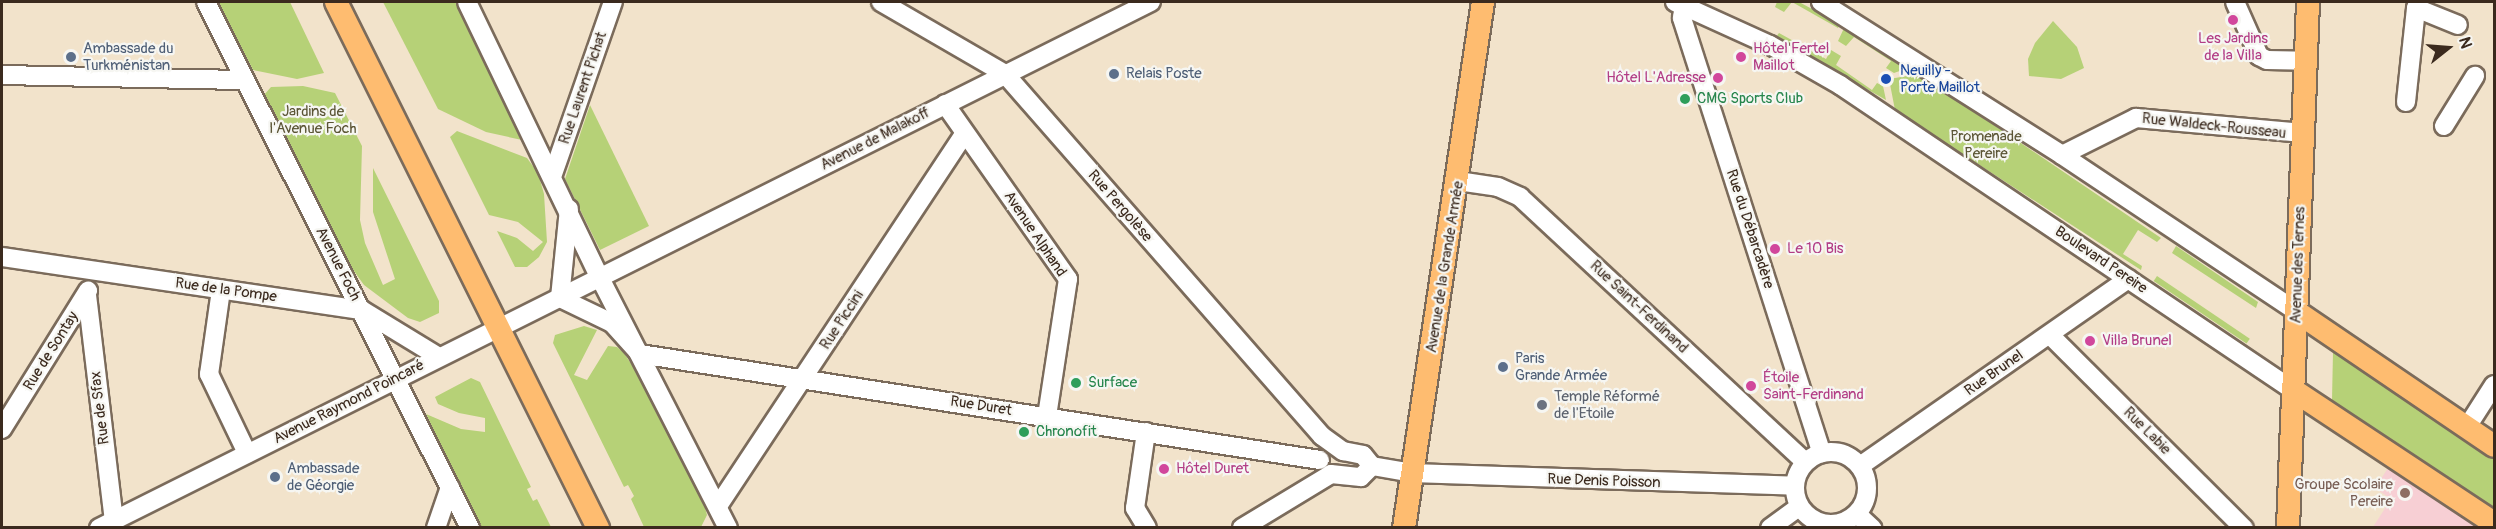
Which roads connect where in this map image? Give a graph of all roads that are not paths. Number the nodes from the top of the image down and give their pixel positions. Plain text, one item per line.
1 (206, 2) edge
2 (336, 2) edge
3 (467, 2) edge
4 (613, 2) edge
5 (881, 2) edge
6 (1151, 2) edge
7 (1821, 2) edge
8 (2235, 2) edge
9 (2308, 2) edge
10 (1485, 3) edge
11 (1690, 5) edge
12 (2458, 25) dead end
13 (2306, 61) junction
14 (1005, 74) junction
15 (2, 75) edge
16 (2475, 76) dead end
17 (245, 80) junction
18 (2406, 102) dead end
19 (945, 104) junction
20 (2444, 126) dead end
21 (965, 133) junction
22 (2303, 133) junction
23 (2062, 155) junction
24 (553, 174) junction
25 (1458, 181) junction
26 (569, 208) junction
27 (2, 257) edge
28 (92, 270) junction
29 (600, 278) junction
30 (2128, 279) junction
31 (221, 290) junction
32 (87, 295) junction
33 (560, 298) junction
34 (362, 310) junction
35 (2296, 312) junction
36 (498, 328) junction
37 (2050, 335) junction
38 (640, 354) junction
39 (439, 357) junction
40 (397, 378) junction
41 (804, 378) junction
42 (2494, 385) edge
43 (2293, 390) junction
44 (1047, 416) junction
45 (2467, 427) junction
46 (2, 429) edge
47 (1146, 432) junction
48 (2494, 446) edge
49 (1337, 447) junction
50 (247, 453) junction
51 (1822, 453) junction
52 (1805, 462) junction
53 (1372, 466) junction
54 (1860, 466) junction
55 (1331, 469) junction
56 (1413, 473) junction
57 (1795, 486) junction
58 (450, 487) junction
59 (718, 506) junction
60 (1799, 507) junction
61 (1857, 513) junction
62 (2494, 523) edge
63 (107, 524) edge
64 (436, 528) edge
65 (470, 528) edge
66 (598, 528) edge
67 (728, 528) edge
68 (1147, 528) edge
69 (1242, 528) edge
70 (1404, 528) edge
71 (1770, 528) edge
72 (1872, 528) edge
73 (2244, 528) edge
74 (2288, 528) edge

1 - 17 street, Avenue Foch
2 - 36 main road
3 - 24 street
4 - 24 street, Rue Laurent Pichat
5 - 14 street, Rue Pergolèse
6 - 14 street, Avenue de Malakoff
7 - 23 street
8 - 13 street
9 - 13 main road, Avenue des Ternes
10 - 25 main road, Avenue de la Grande Armée
11 - 30 street, Boulevard Pereire
11 - 51 street, Rue du Débarcadère
12 - 18 street
13 - 22 main road, Avenue des Ternes
14 - 19 street, Avenue de Malakoff
14 - 49 street, Rue Pergolèse
15 - 17 street
16 - 20 street
17 - 34 street, Avenue Foch
19 - 21 street, Avenue Alphand
19 - 29 street, Avenue de Malakoff
21 - 41 street, Rue Piccini
21 - 44 street, Avenue Alphand
22 - 23 street, Rue Waldeck-Rousseau
22 - 35 main road, Avenue des Ternes
23 - 35 street
24 - 26 street
25 - 52 street, Rue Saint-Ferdinand
25 - 56 main road, Avenue de la Grande Armée
26 - 29 street
26 - 33 street
27 - 28 street, Rue de la Pompe
28 - 31 street, Rue de la Pompe
28 - 32 street, Rue de Sontay
29 - 33 street, Avenue Raymond Poincaré
29 - 38 street
30 - 37 street, Rue Brunel
30 - 43 street, Boulevard Pereire
31 - 34 street, Rue de la Pompe
31 - 50 street
32 - 46 street, Rue de Sontay
32 - 63 street, Rue de Sfax
33 - 36 street, Avenue Raymond Poincaré
33 - 38 street
34 - 39 street, Rue de la Pompe
34 - 40 street, Avenue Foch
35 - 43 main road, Avenue des Ternes
35 - 45 main road
36 - 39 street, Avenue Raymond Poincaré
36 - 66 main road
37 - 54 street, Rue Brunel
37 - 73 street, Rue Labie
38 - 41 street, Rue Duret
38 - 59 street
39 - 40 street, Avenue Raymond Poincaré
40 - 50 street, Avenue Raymond Poincaré
40 - 58 street, Avenue Foch
41 - 44 street, Rue Duret
41 - 59 street, Rue Piccini
42 - 45 street
43 - 62 main road, Boulevard Pereire
43 - 74 main road, Avenue des Ternes
44 - 47 street, Rue Duret
45 - 48 main road
47 - 55 street, Rue Duret
47 - 68 street
49 - 53 street
49 - 55 street
50 - 63 street, Avenue Raymond Poincaré
51 - 52 street
51 - 54 street
52 - 57 street
53 - 55 street
53 - 56 street, Rue Denis Poisson
54 - 61 street
55 - 69 street
56 - 57 street, Rue Denis Poisson
56 - 70 main road, Avenue de la Grande Armée
57 - 60 street
58 - 64 street
58 - 65 street, Avenue Foch
59 - 67 street
60 - 61 street
60 - 71 street
61 - 72 street

